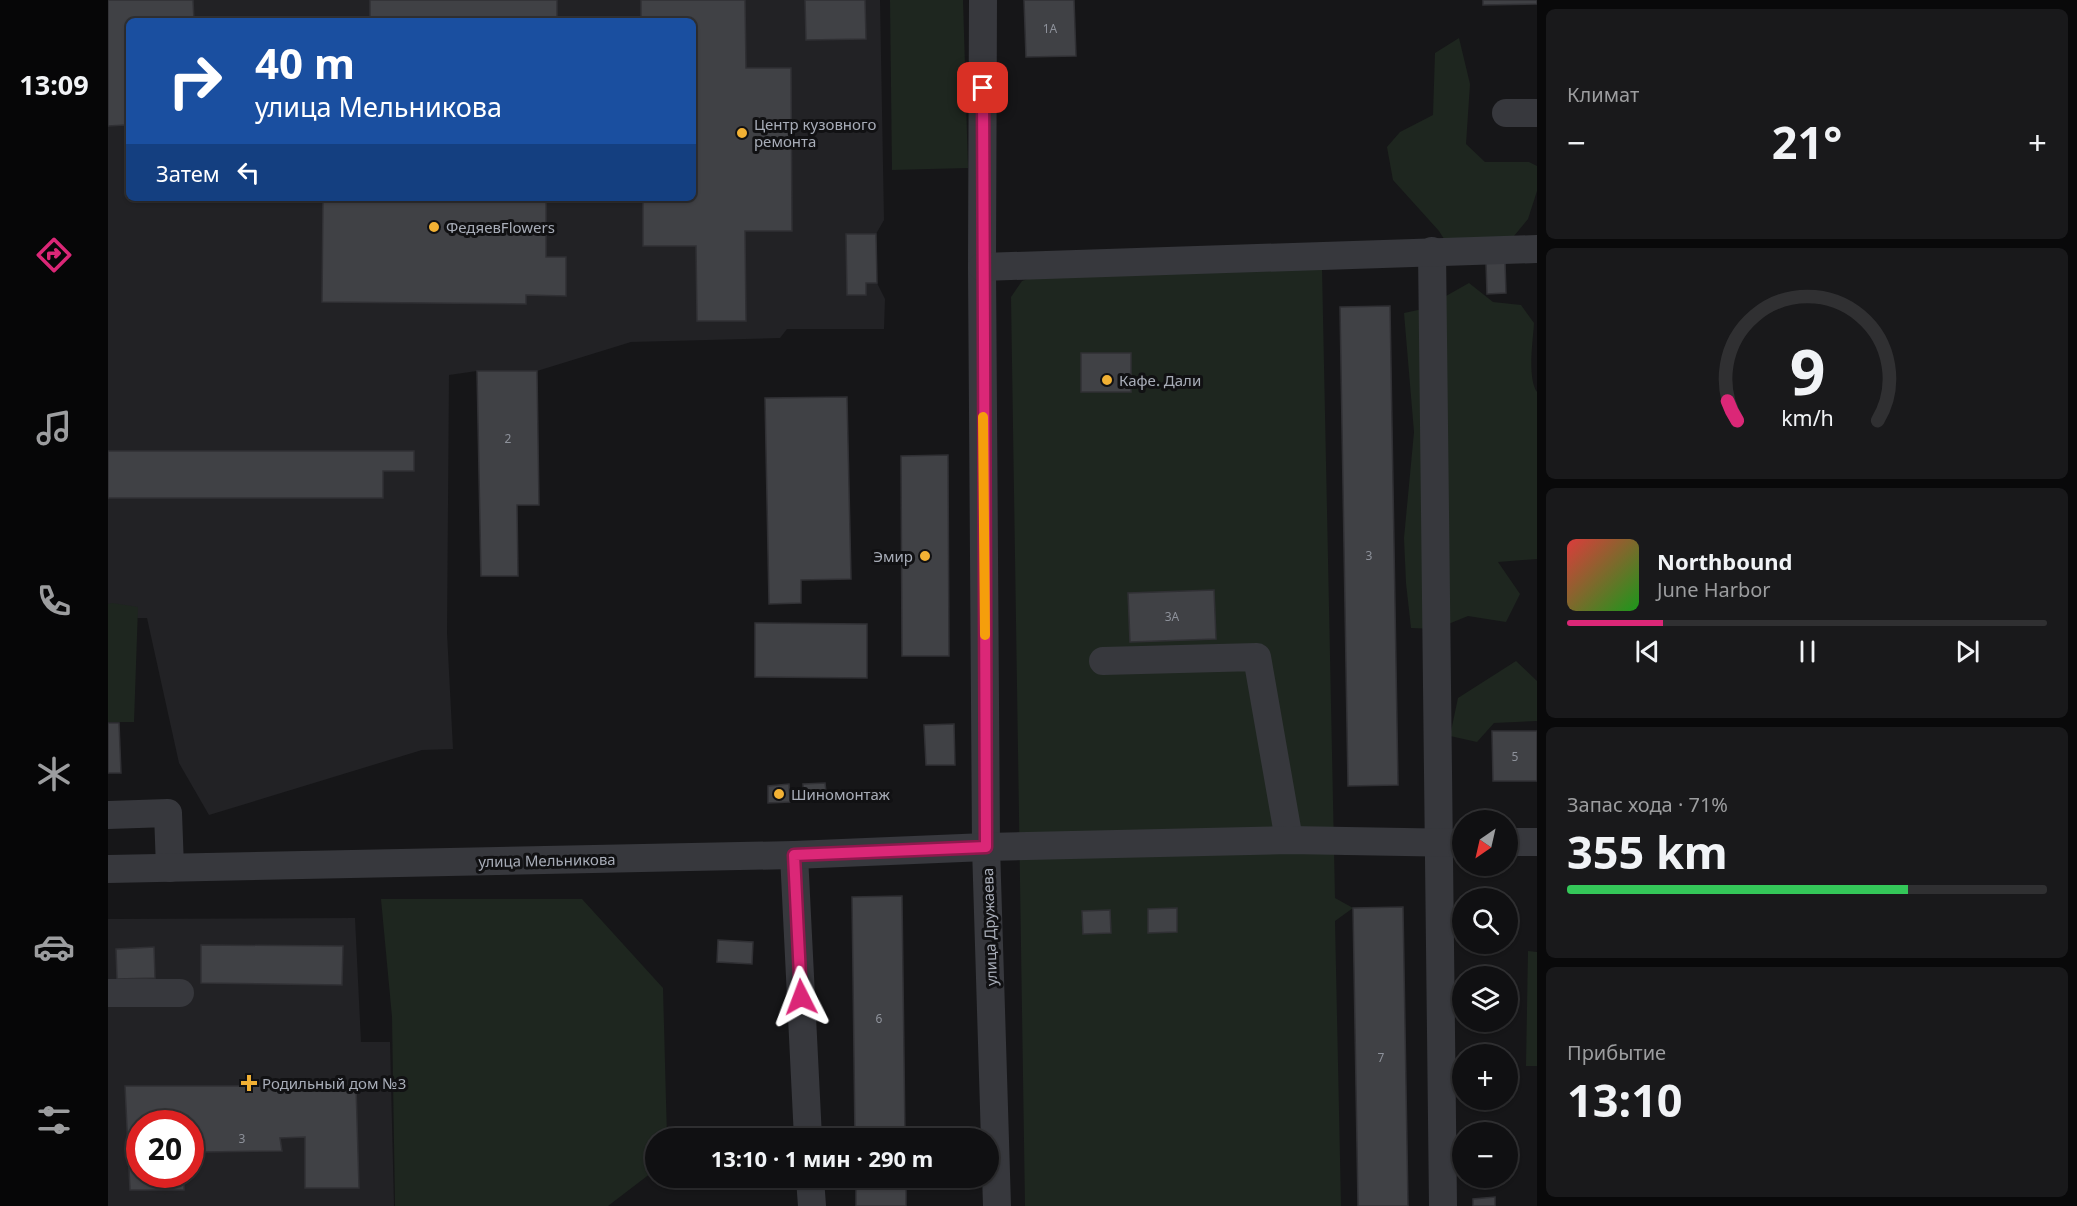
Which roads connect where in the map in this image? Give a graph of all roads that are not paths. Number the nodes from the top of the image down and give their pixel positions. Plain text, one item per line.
1 (983, 0) edge
2 (1506, 113) dead end
3 (1537, 113) edge
4 (1537, 249) edge
5 (1432, 252) junction
6 (982, 267) junction
7 (1103, 661) dead end
8 (108, 815) edge
9 (1289, 840) junction
10 (1518, 842) edge
11 (1537, 842) edge
12 (1450, 843) edge
13 (986, 847) junction
14 (794, 855) junction
15 (170, 868) junction
16 (108, 869) edge
17 (108, 993) edge
18 (180, 993) dead end
19 (808, 1128) edge
20 (811, 1188) edge
21 (812, 1206) edge
22 (998, 1206) edge
23 (1443, 1206) edge

1 - 6 street, улица Дружаева
2 - 3 street
4 - 5 street
5 - 6 street
5 - 12 street
6 - 13 street, улица Дружаева
7 - 9 street
8 - 15 street
9 - 12 street, улица Мельникова
9 - 13 street, улица Мельникова
10 - 11 street
12 - 23 street
13 - 14 street, улица Мельникова
13 - 22 street, улица Дружаева
14 - 15 street, улица Мельникова
14 - 19 street
15 - 16 street, улица Мельникова
17 - 18 street
20 - 21 street

